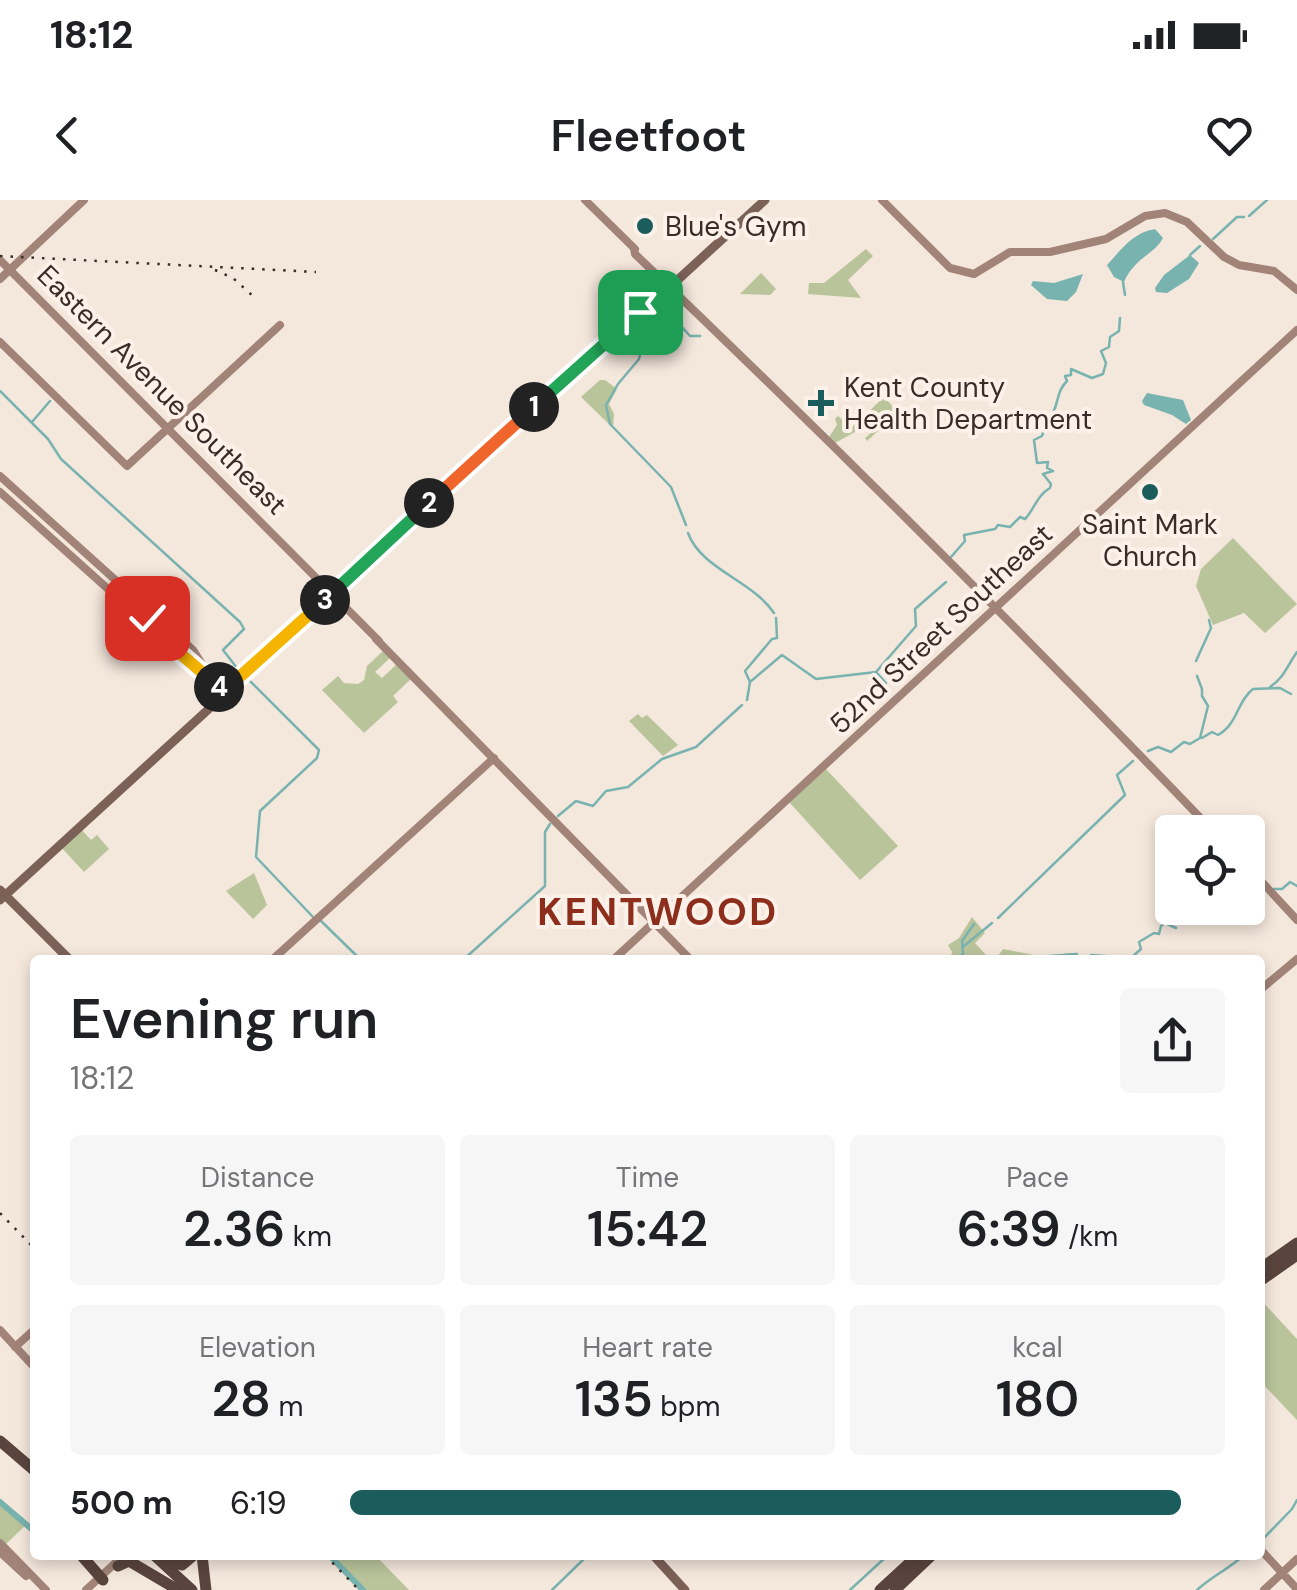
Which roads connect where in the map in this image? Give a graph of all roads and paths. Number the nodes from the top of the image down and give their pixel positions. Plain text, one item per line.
1 (84, 200) edge
2 (585, 200) edge
3 (762, 200) edge
4 (882, 200) edge
5 (0, 260) edge
6 (10, 268) junction
7 (0, 277) edge
8 (671, 286) junction
9 (1297, 290) edge
10 (280, 325) dead end
11 (1297, 330) edge
12 (0, 342) edge
13 (169, 428) junction
14 (812, 428) junction
15 (0, 476) edge
16 (865, 480) junction
17 (14, 489) junction
18 (4, 495) edge
19 (28, 501) junction
20 (20, 509) junction
21 (56, 526) junction
22 (915, 531) junction
23 (48, 535) junction
24 (70, 539) junction
25 (62, 548) junction
26 (292, 553) junction
27 (301, 565) junction
28 (101, 567) junction
29 (311, 570) junction
30 (93, 576) junction
31 (112, 576) junction
32 (103, 585) junction
33 (334, 595) junction
34 (141, 603) junction
35 (342, 607) junction
36 (995, 611) junction
37 (353, 612) junction
38 (134, 613) junction
39 (154, 614) junction
40 (146, 624) junction
41 (379, 641) junction
42 (184, 642) junction
43 (176, 651) junction
44 (1035, 651) junction
45 (206, 672) junction
46 (1054, 674) junction
47 (1068, 682) junction
48 (225, 693) junction
49 (1092, 710) junction
50 (1125, 746) junction
51 (494, 758) junction
52 (1142, 758) junction
53 (1194, 815) edge
54 (1195, 815) edge
55 (1265, 886) edge
56 (1265, 889) edge
57 (2, 894) edge
58 (1274, 898) junction
59 (1297, 920) edge
60 (654, 922) junction
61 (65, 955) edge
62 (277, 955) edge
63 (618, 955) edge
64 (686, 955) edge
65 (1294, 959) edge
66 (1265, 984) edge
67 (1297, 1243) edge
68 (1293, 1254) edge
69 (1265, 1267) edge
70 (1265, 1278) edge
71 (0, 1330) edge
72 (30, 1334) edge
73 (15, 1347) junction
74 (30, 1363) edge
75 (0, 1439) edge
76 (30, 1460) edge
77 (30, 1461) edge
78 (0, 1543) edge
79 (0, 1552) edge
80 (1265, 1554) edge
81 (12, 1559) junction
82 (1297, 1559) edge
83 (89, 1560) edge
84 (158, 1560) edge
85 (166, 1560) edge
86 (191, 1560) edge
87 (199, 1560) edge
88 (658, 1560) edge
89 (913, 1560) edge
90 (927, 1560) edge
91 (114, 1567) edge
92 (1282, 1573) junction
93 (1297, 1589) edge
94 (43, 1590) edge
95 (89, 1590) edge
96 (185, 1590) edge
97 (206, 1590) edge
98 (685, 1590) edge
99 (880, 1590) edge
100 (895, 1590) edge
101 (1264, 1590) edge

1 - 6 main road
2 - 8 main road
3 - 8 main road
4 - 9 main road
5 - 6 main road, Eastern Avenue Southeast
6 - 7 main road
6 - 13 main road, Eastern Avenue Southeast
8 - 14 main road
8 - 33 main road
10 - 13 main road
11 - 36 main road, 52nd Street Southeast
12 - 13 main road
13 - 26 main road, Eastern Avenue Southeast
14 - 16 main road
14 - 16 main road
15 - 17 main road
16 - 22 main road
16 - 22 main road
17 - 18 main road
17 - 19 main road
18 - 20 main road
19 - 20 main road
19 - 21 main road
20 - 23 main road
21 - 23 main road
21 - 24 main road
22 - 36 main road
23 - 25 main road
24 - 25 main road
24 - 28 main road
25 - 30 main road
26 - 27 main road, Eastern Avenue Southeast
26 - 29 main road, Eastern Avenue Southeast
27 - 29 main road
27 - 33 main road, Eastern Avenue Southeast
28 - 30 main road
28 - 31 main road
29 - 33 main road, Eastern Avenue Southeast
30 - 32 main road
31 - 32 main road
31 - 34 main road
32 - 38 main road
33 - 35 main road, Eastern Avenue Southeast
33 - 37 main road, Eastern Avenue Southeast
33 - 48 main road
34 - 38 main road
34 - 39 main road
35 - 37 main road
35 - 41 main road, Eastern Avenue Southeast
36 - 44 main road
36 - 44 main road
36 - 60 main road, 52nd Street Southeast
37 - 41 main road, Eastern Avenue Southeast
38 - 40 main road
39 - 40 main road
39 - 42 main road
40 - 43 main road
41 - 51 main road, Eastern Avenue Southeast
42 - 43 main road
42 - 45 main road
43 - 45 main road
44 - 46 main road
44 - 47 main road
45 - 48 main road
46 - 47 main road
46 - 49 main road
47 - 49 main road
48 - 57 main road
49 - 50 main road
49 - 52 main road
50 - 52 main road
50 - 53 main road
51 - 60 main road, Eastern Avenue Southeast
51 - 62 main road
52 - 54 main road
55 - 58 main road
56 - 58 main road
57 - 61 main road
58 - 59 main road
60 - 63 main road, 52nd Street Southeast
60 - 64 main road, Eastern Avenue Southeast
65 - 66 main road
67 - 68 highway
68 - 69 highway
68 - 70 highway
71 - 73 main road
72 - 73 main road
73 - 74 main road
75 - 76 highway
75 - 77 highway
78 - 81 main road
79 - 81 main road
80 - 92 main road
81 - 94 main road
82 - 92 main road
83 - 91 highway
84 - 96 highway
85 - 86 highway
87 - 97 highway
88 - 98 main road
89 - 99 highway
90 - 100 highway
91 - 95 main road
91 - 96 highway
92 - 93 main road
92 - 101 main road

